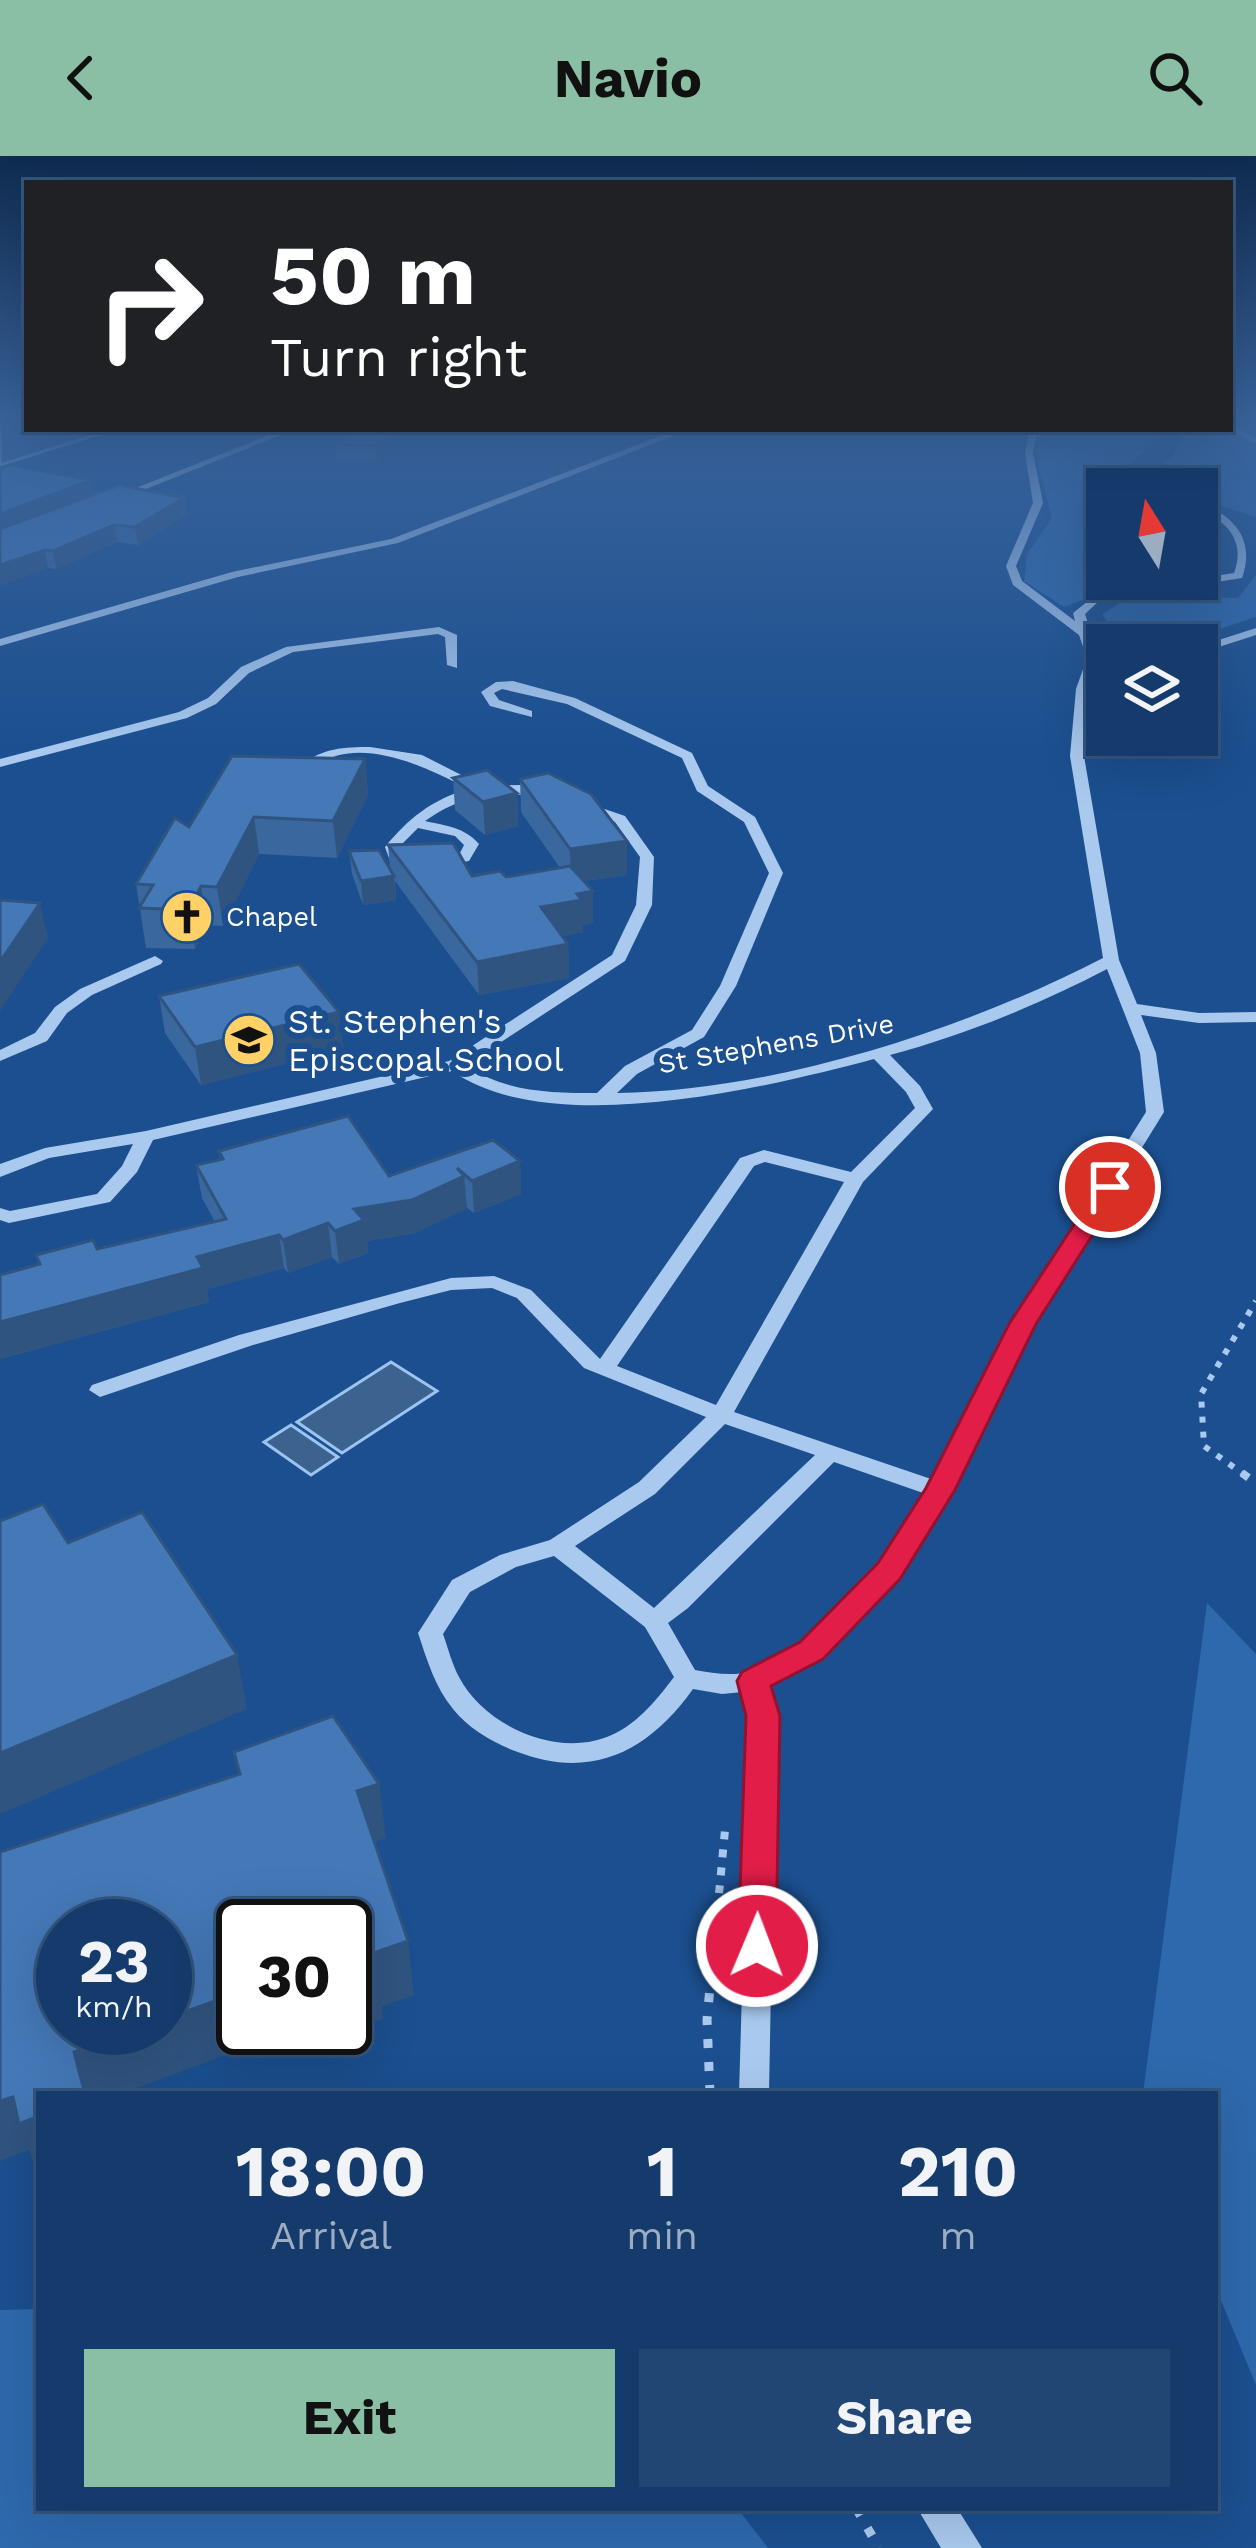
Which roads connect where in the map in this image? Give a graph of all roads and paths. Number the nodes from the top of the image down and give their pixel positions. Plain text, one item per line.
1 (426, 529) edge
2 (1027, 529) edge
3 (1241, 529) edge
4 (1218, 581) edge
5 (1094, 600) edge
6 (1256, 631) edge
7 (1084, 633) junction
8 (0, 643) edge
9 (1218, 644) edge
10 (453, 665) dead end
11 (528, 714) dead end
12 (1086, 730) edge
13 (1082, 735) junction
14 (0, 764) edge
15 (298, 783) edge
16 (478, 790) junction
17 (556, 797) edge
18 (574, 802) edge
19 (411, 823) junction
20 (1111, 960) junction
21 (155, 961) dead end
22 (1130, 1008) junction
23 (1256, 1017) edge
24 (879, 1054) junction
25 (0, 1056) edge
26 (455, 1065) junction
27 (603, 1096) junction
28 (146, 1136) junction
29 (0, 1171) edge
30 (855, 1179) junction
31 (0, 1214) edge
32 (1256, 1301) edge
33 (604, 1368) junction
34 (100, 1390) dead end
35 (722, 1415) junction
36 (828, 1455) junction
37 (1256, 1483) edge
38 (940, 1490) junction
39 (558, 1546) junction
40 (654, 1621) junction
41 (687, 1678) junction
42 (753, 1681) junction
43 (728, 1810) dead end
44 (710, 2091) edge
45 (754, 2091) edge
46 (858, 2511) edge
47 (937, 2511) edge
48 (879, 2548) edge
49 (963, 2548) edge

1 - 8 street
2 - 7 street
3 - 4 street
5 - 7 street
6 - 9 street
7 - 13 street
10 - 14 street
11 - 27 street
12 - 13 street
13 - 20 street
15 - 16 street
16 - 17 street
16 - 19 street
18 - 26 street
19 - 19 street
20 - 22 street
20 - 24 street, St Stephens Drive
21 - 25 street
22 - 23 street
22 - 38 street
24 - 27 street, St Stephens Drive
24 - 30 street
26 - 27 street, St Stephens Drive
26 - 28 street
28 - 29 street
28 - 31 street
30 - 33 street
30 - 35 street
32 - 37 path
33 - 34 street
33 - 35 street
35 - 36 street
35 - 39 street
36 - 38 street
36 - 40 street
38 - 42 street
39 - 40 street
39 - 41 street
40 - 41 street
41 - 42 street
42 - 45 street
43 - 44 path
46 - 48 path
47 - 49 street

